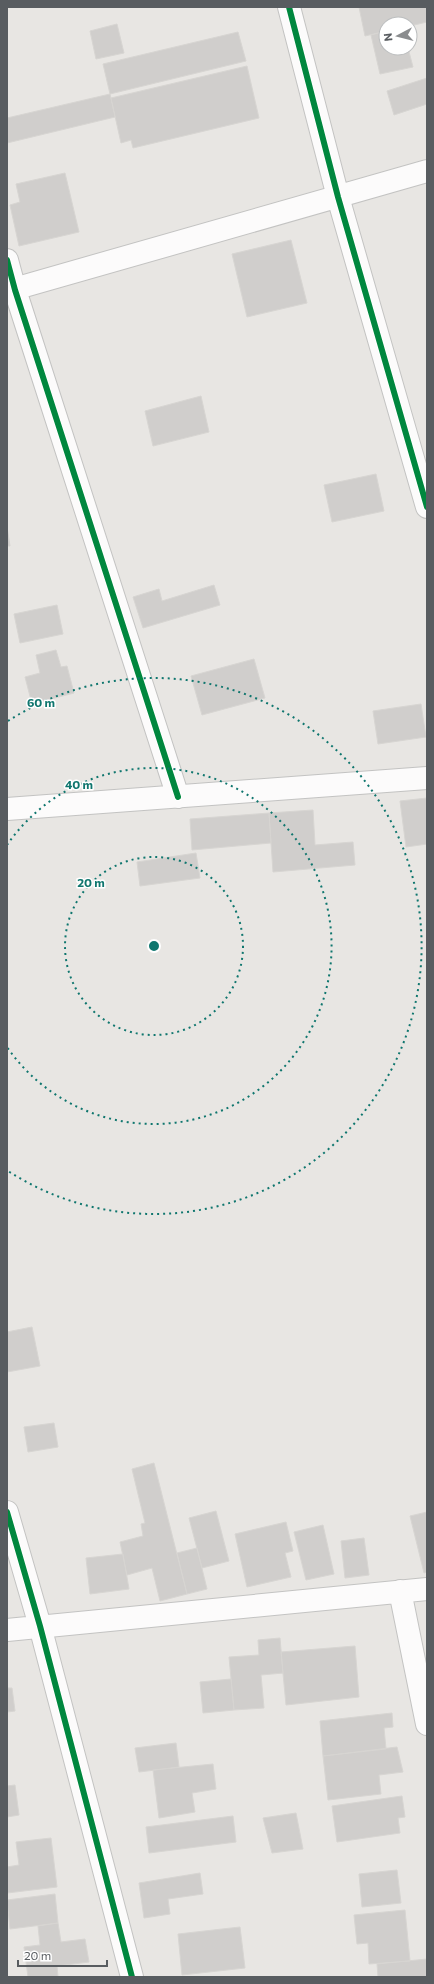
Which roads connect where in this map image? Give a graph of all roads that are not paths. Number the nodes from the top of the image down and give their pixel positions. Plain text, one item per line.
1 (289, 7) edge
2 (427, 170) edge
3 (338, 197) junction
4 (7, 260) edge
5 (11, 290) edge
6 (427, 508) edge
7 (427, 778) edge
8 (178, 797) junction
9 (7, 809) edge
10 (7, 1512) edge
11 (427, 1589) edge
12 (400, 1591) junction
13 (40, 1626) junction
14 (7, 1630) edge
15 (427, 1724) edge
16 (132, 1977) edge

1 - 3 street
2 - 3 street
3 - 5 street
3 - 6 street
4 - 5 street
5 - 8 street
7 - 8 street
8 - 9 street
10 - 13 street
11 - 12 street
12 - 13 street
12 - 15 street
13 - 14 street
13 - 16 street

